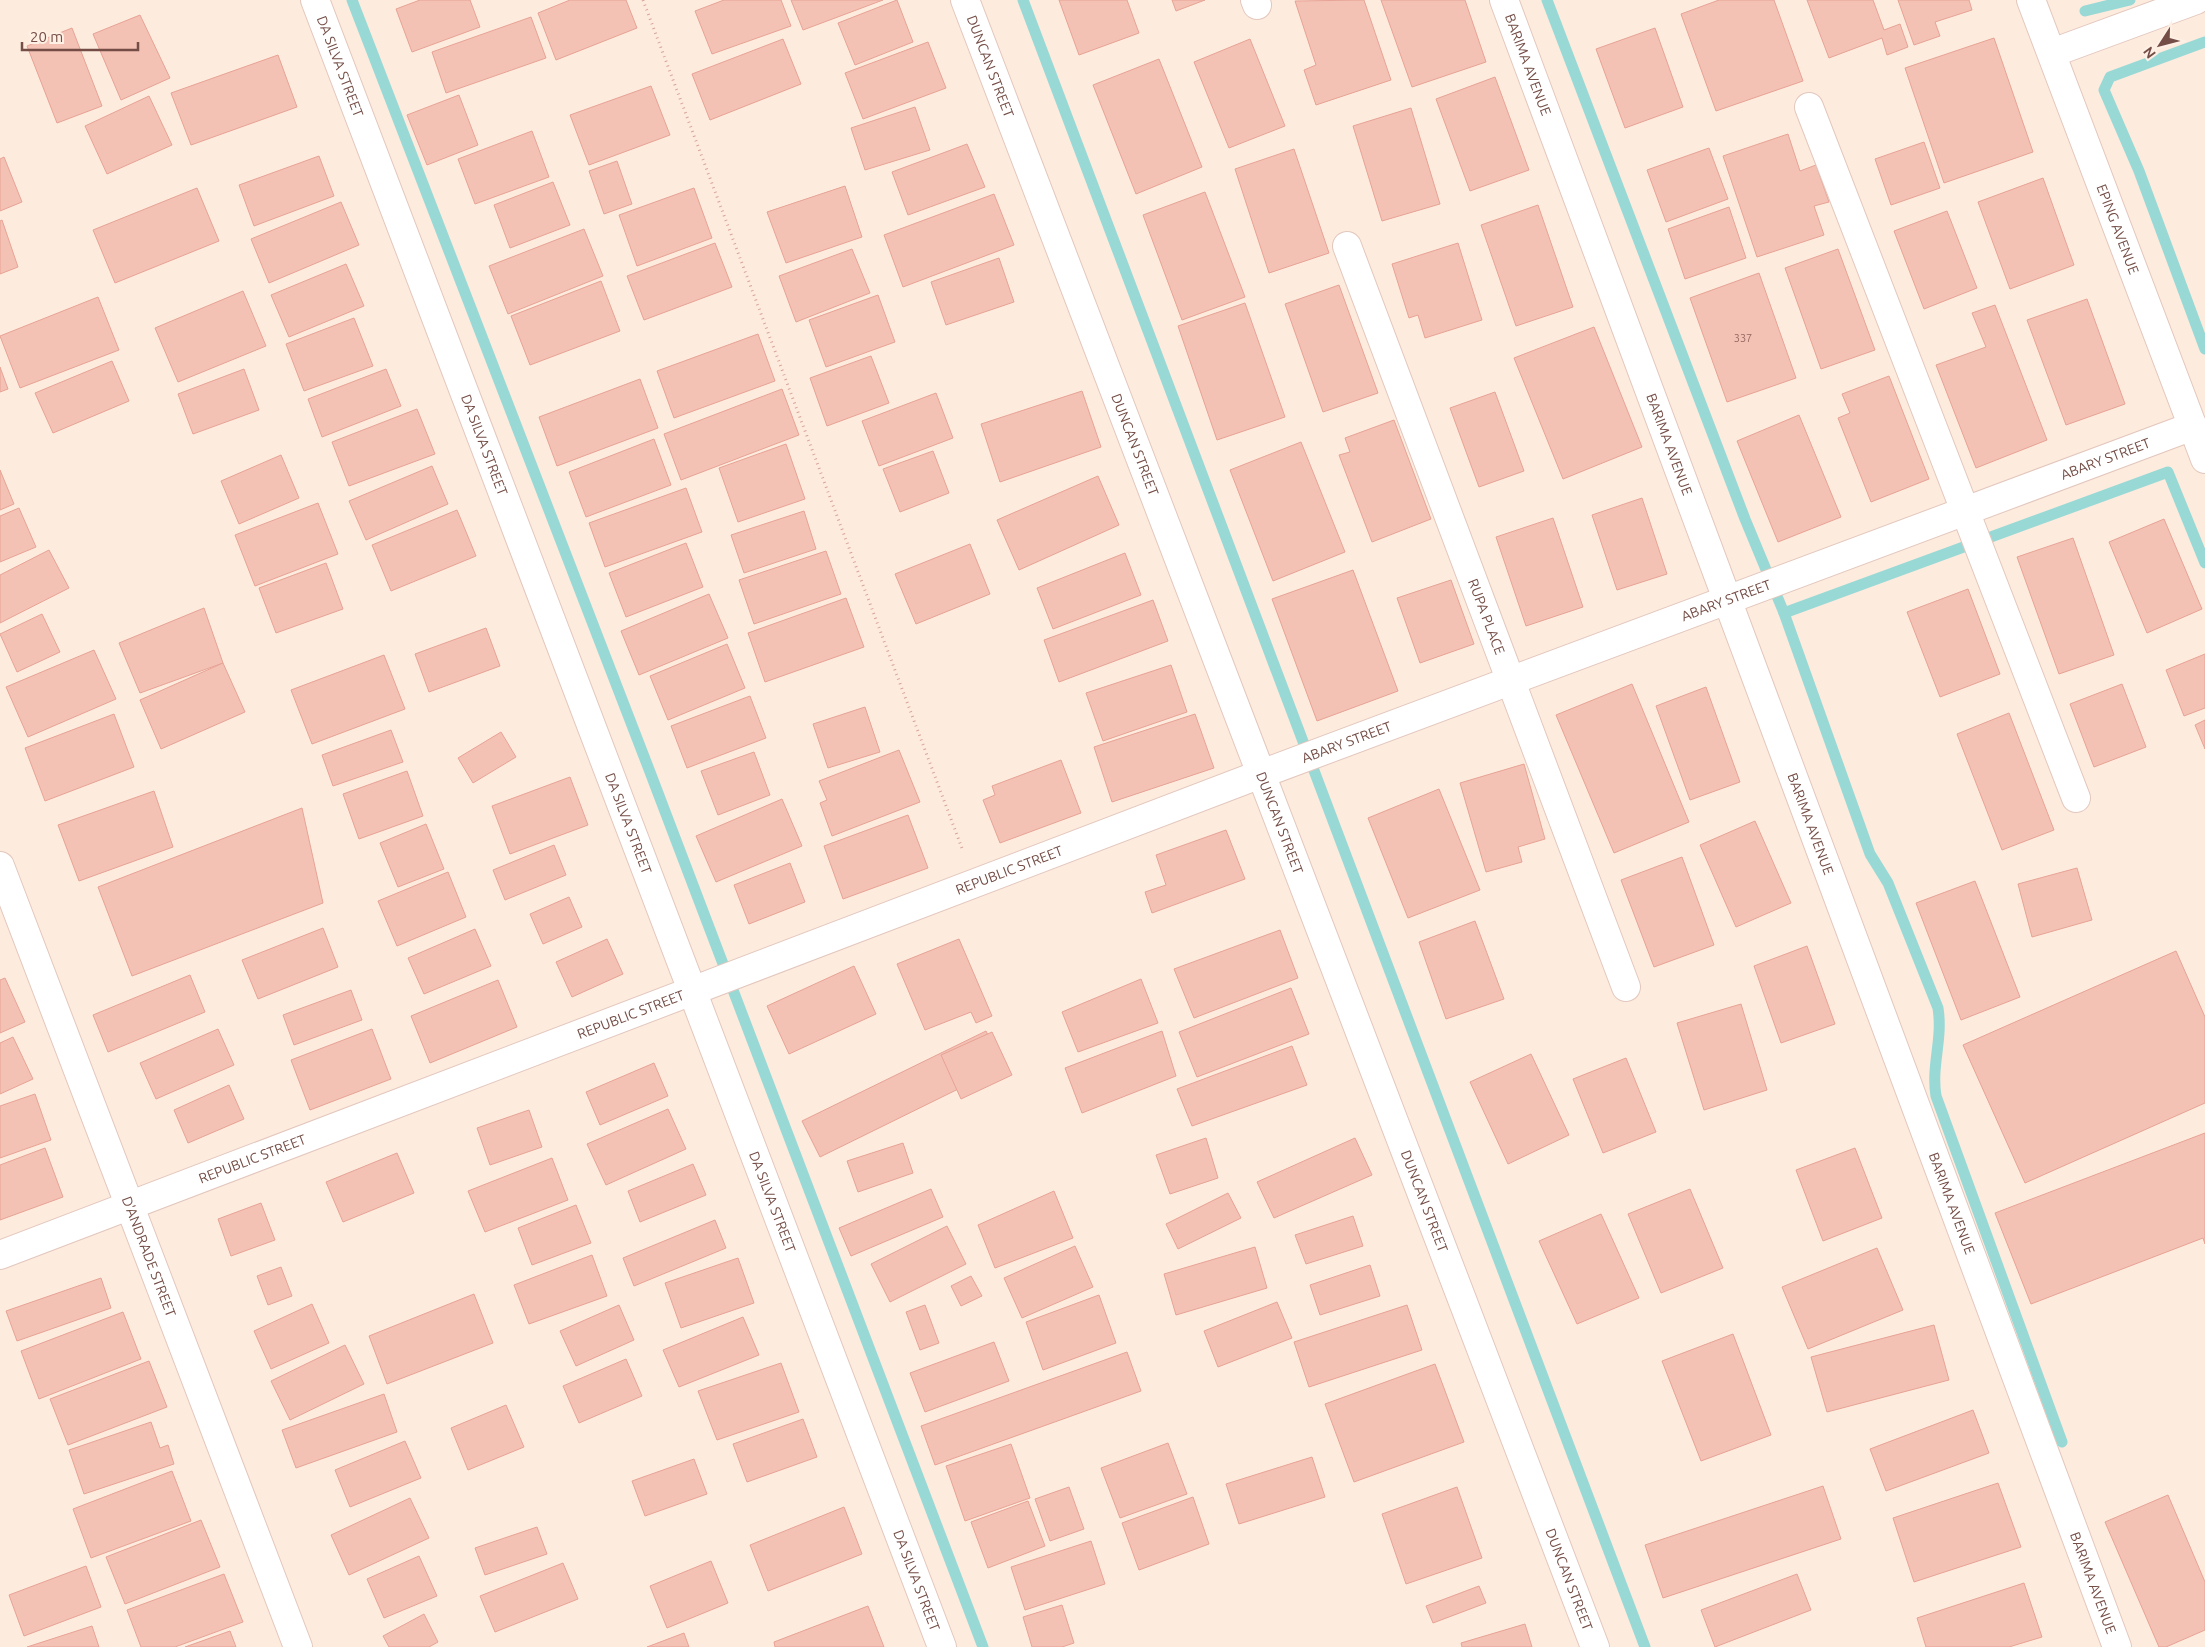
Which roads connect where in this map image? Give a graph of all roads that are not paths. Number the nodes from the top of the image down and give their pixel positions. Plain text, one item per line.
1 (316, 0) edge
2 (965, 0) edge
3 (1504, 0) edge
4 (2031, 0) edge
5 (2196, 0) edge
6 (2052, 53) junction
7 (1809, 107) dead end
8 (1347, 246) dead end
9 (2193, 426) junction
10 (2205, 459) edge
11 (1973, 531) junction
12 (1736, 597) junction
13 (1511, 681) junction
14 (1271, 770) junction
15 (2076, 798) dead end
16 (0, 866) edge
17 (1626, 987) dead end
18 (697, 988) junction
19 (129, 1205) junction
20 (0, 1255) edge
21 (298, 1647) edge
22 (942, 1647) edge
23 (1595, 1647) edge
24 (2117, 1647) edge

1 - 18 street, DA SILVA STREET
2 - 14 street, DUNCAN STREET
3 - 12 street, BARIMA AVENUE
4 - 6 street, EPING AVENUE
5 - 6 street
6 - 9 street, EPING AVENUE
7 - 11 street
8 - 13 street, RUPA PLACE
9 - 10 street, EPING AVENUE
9 - 11 street, ABARY STREET
11 - 12 street, ABARY STREET
11 - 15 street
12 - 13 street, ABARY STREET
12 - 24 street, BARIMA AVENUE
13 - 14 street, ABARY STREET
13 - 17 street, RUPA PLACE
14 - 18 street, REPUBLIC STREET
14 - 23 street, DUNCAN STREET
16 - 19 street, D'ANDRADE STREET
18 - 19 street, REPUBLIC STREET
18 - 22 street, DA SILVA STREET
19 - 20 street, REPUBLIC STREET
19 - 21 street, D'ANDRADE STREET

